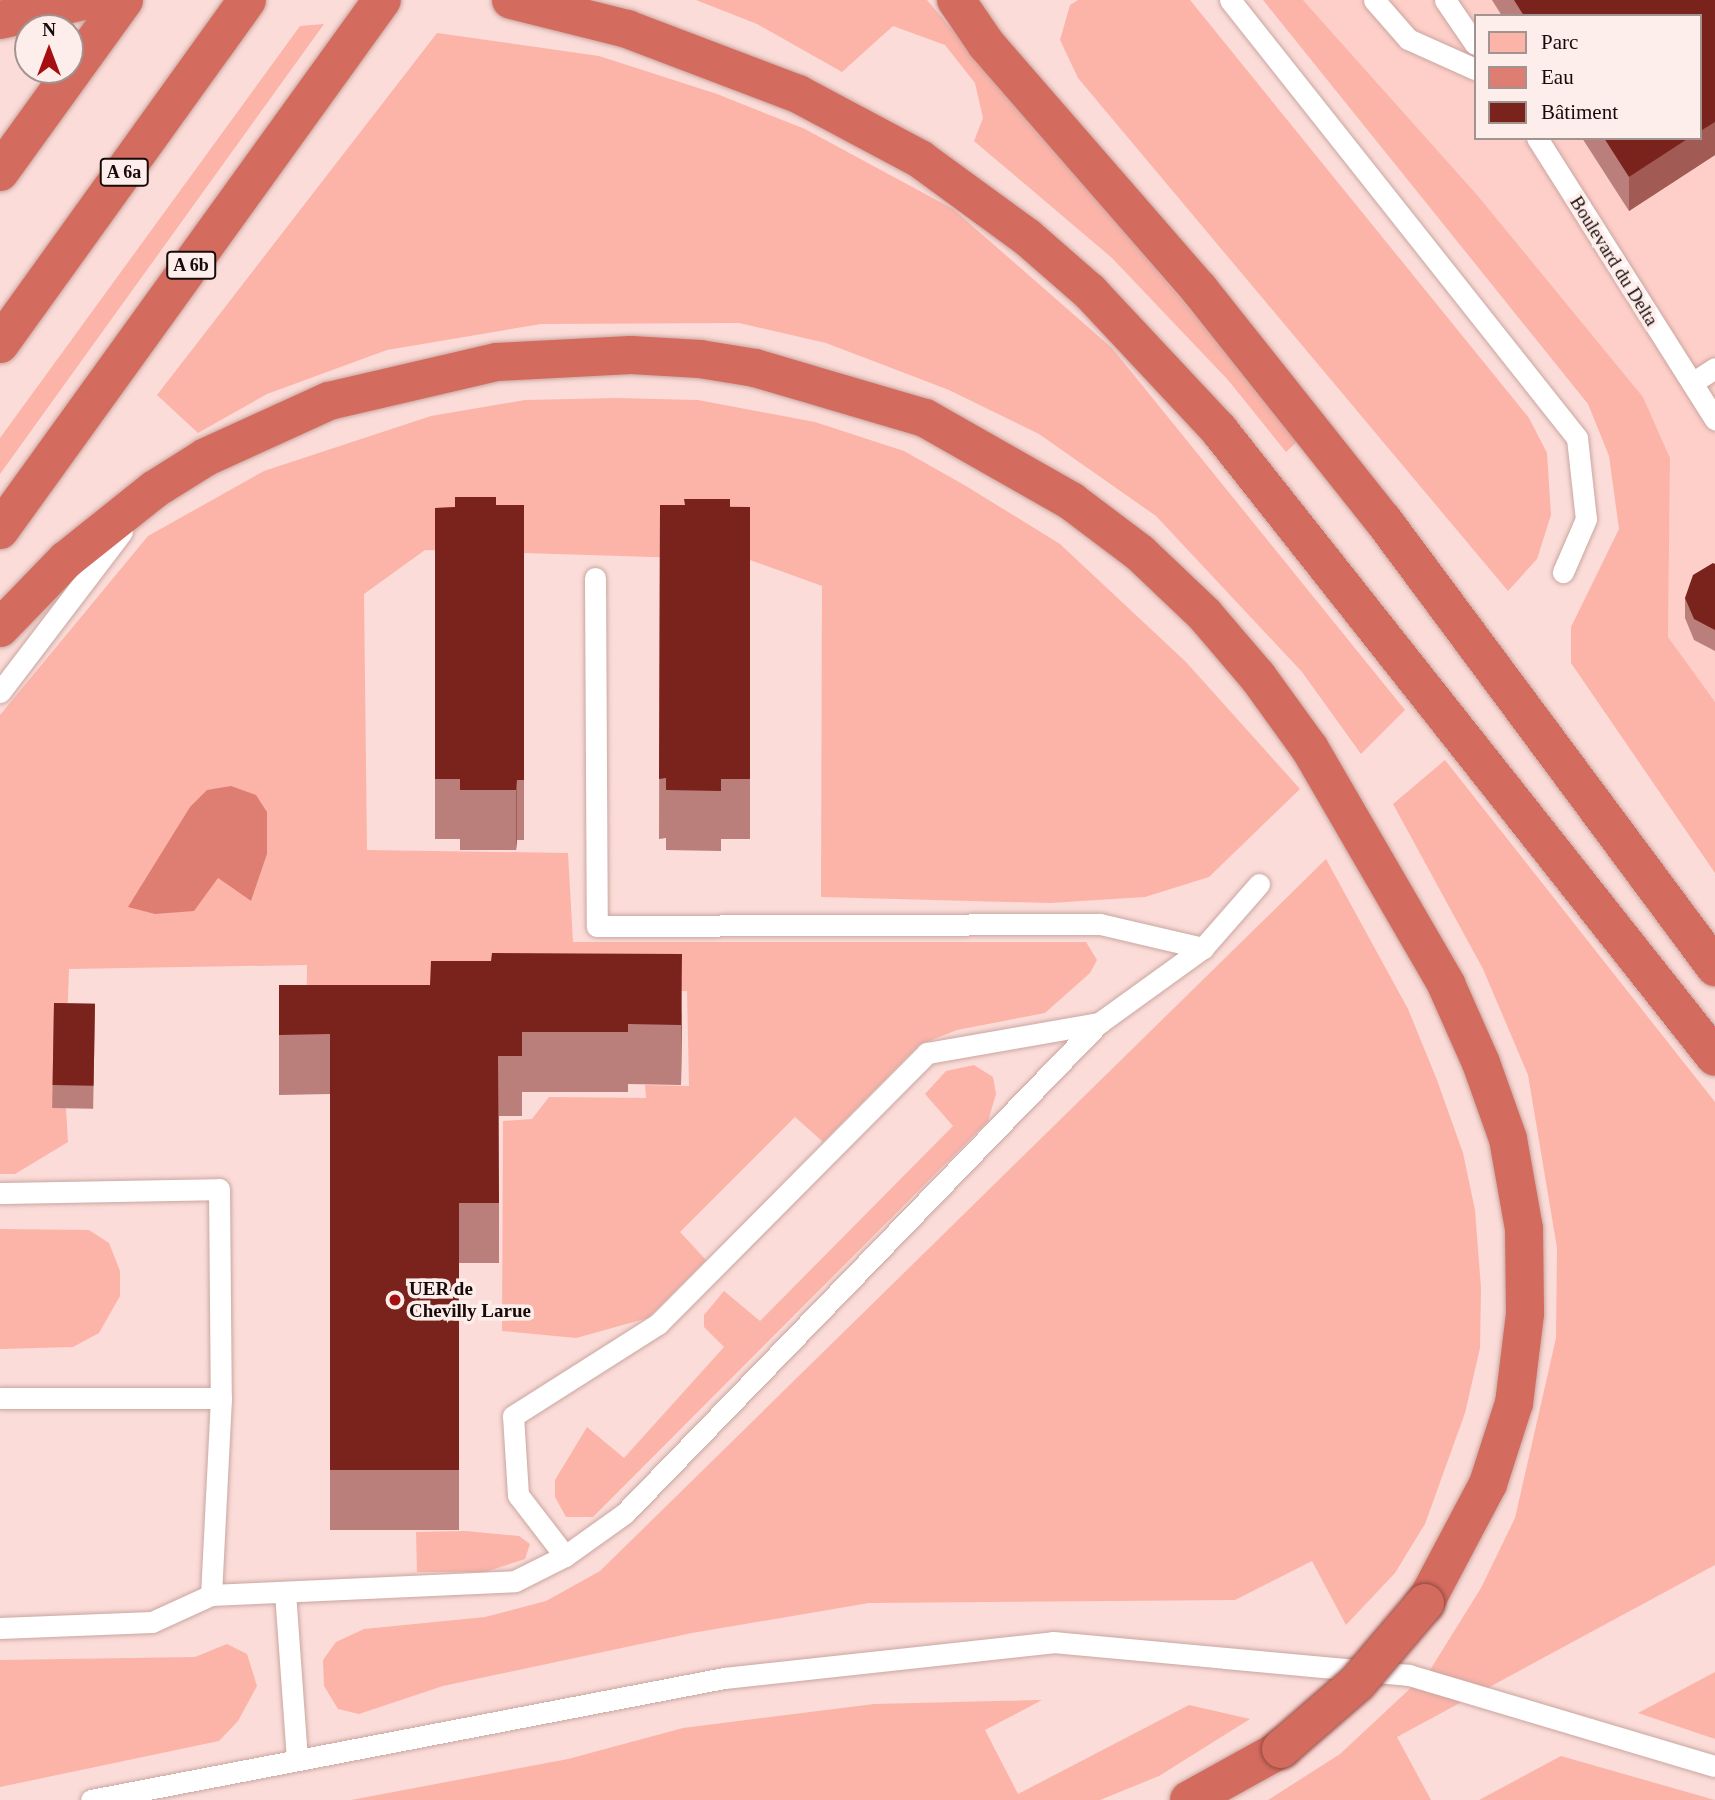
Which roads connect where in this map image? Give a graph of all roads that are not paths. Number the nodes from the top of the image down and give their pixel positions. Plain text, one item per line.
1 (87, 0) edge
2 (124, 0) edge
3 (247, 0) edge
4 (382, 0) edge
5 (956, 0) edge
6 (1230, 0) edge
7 (1374, 0) edge
8 (1445, 0) edge
9 (526, 3) edge
10 (0, 20) edge
11 (1474, 43) edge
12 (1474, 69) edge
13 (1538, 140) edge
14 (0, 172) edge
15 (0, 344) edge
16 (1715, 368) edge
17 (1692, 383) junction
18 (1715, 420) edge
19 (155, 489) junction
20 (0, 530) edge
21 (1563, 572) dead end
22 (595, 578) dead end
23 (0, 628) edge
24 (0, 692) edge
25 (1259, 884) dead end
26 (1203, 948) junction
27 (1715, 967) edge
28 (1099, 1023) junction
29 (1715, 1057) edge
30 (0, 1193) edge
31 (0, 1398) edge
32 (221, 1398) junction
33 (565, 1556) junction
34 (285, 1592) junction
35 (211, 1595) junction
36 (0, 1628) edge
37 (297, 1759) junction
38 (1715, 1766) edge
39 (91, 1800) edge
40 (1189, 1800) edge

1 - 10 highway
2 - 14 highway
3 - 15 highway, A 6a
4 - 20 highway, A 6b
5 - 27 highway
6 - 21 lane
7 - 12 lane
8 - 11 lane
9 - 29 highway
13 - 17 lane, Boulevard du Delta
16 - 17 lane
17 - 18 lane, Boulevard du Delta
19 - 23 highway
19 - 24 lane
19 - 40 highway, bridge
22 - 26 lane
25 - 26 lane
26 - 28 lane
28 - 33 lane
28 - 33 lane
30 - 32 lane
31 - 32 lane
32 - 35 lane
33 - 34 lane
34 - 35 lane
34 - 37 lane
35 - 36 lane
37 - 38 lane
37 - 39 lane

